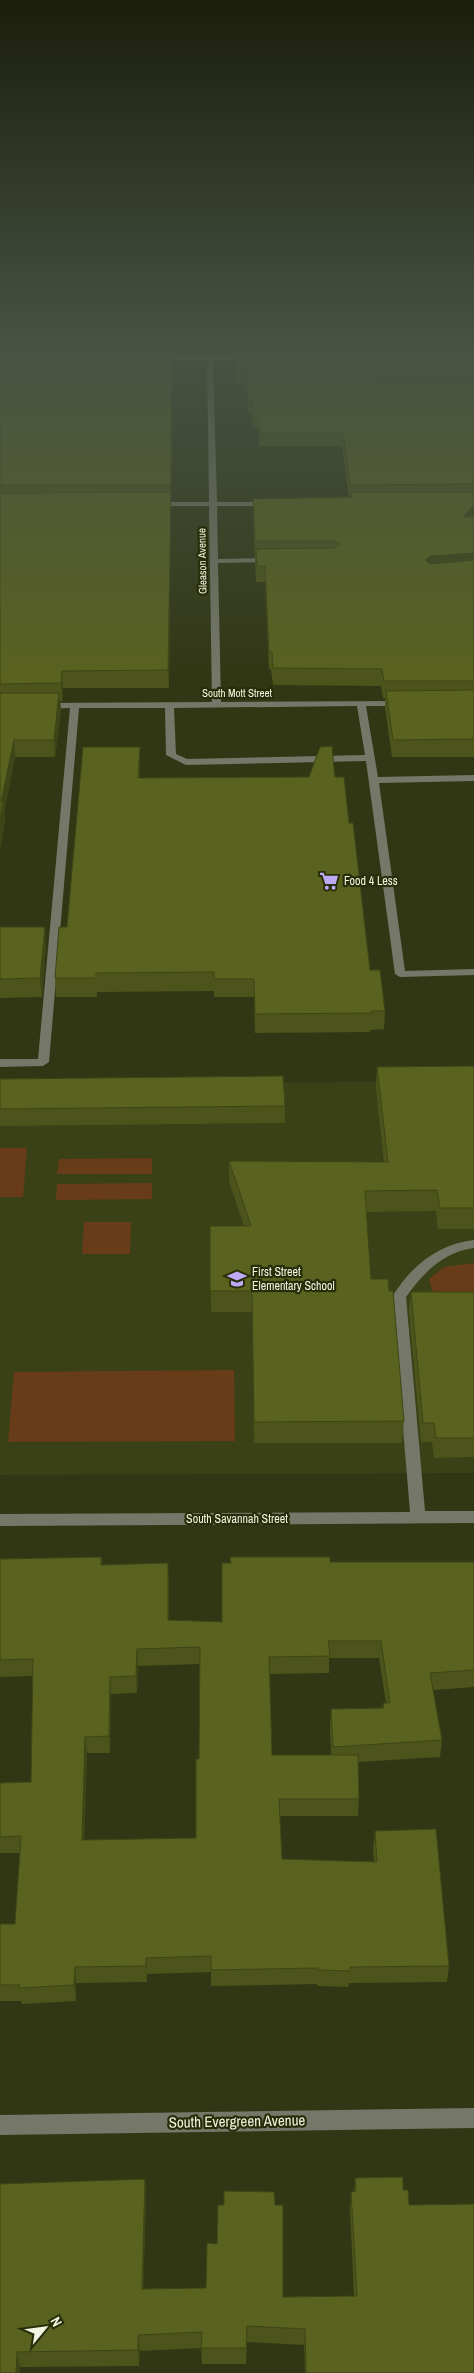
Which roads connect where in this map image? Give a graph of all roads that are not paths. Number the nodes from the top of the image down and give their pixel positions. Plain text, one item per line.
1 (211, 457) edge
2 (145, 504) edge
3 (212, 504) junction
4 (280, 504) edge
5 (278, 560) edge
6 (214, 561) junction
7 (361, 703) junction
8 (408, 703) edge
9 (216, 704) junction
10 (169, 705) junction
11 (38, 706) edge
12 (75, 706) junction
13 (371, 758) junction
14 (474, 778) edge
15 (374, 780) junction
16 (474, 972) edge
17 (0, 1062) edge
18 (474, 1244) edge
19 (474, 1517) edge
20 (418, 1518) junction
21 (0, 1520) edge
22 (474, 2118) edge
23 (0, 2125) edge

1 - 3 street, Gleason Avenue
2 - 3 street
3 - 4 street
3 - 6 street, Gleason Avenue
5 - 6 street
6 - 9 street, Gleason Avenue
7 - 8 street, South Mott Street
7 - 9 street, South Mott Street
7 - 13 street
9 - 10 street, South Mott Street
10 - 12 street, South Mott Street
10 - 13 street
11 - 12 street, South Mott Street
12 - 17 street
13 - 15 street
14 - 15 street
15 - 16 street
18 - 20 street
19 - 20 street, South Savannah Street
20 - 21 street, South Savannah Street
22 - 23 street, South Evergreen Avenue

